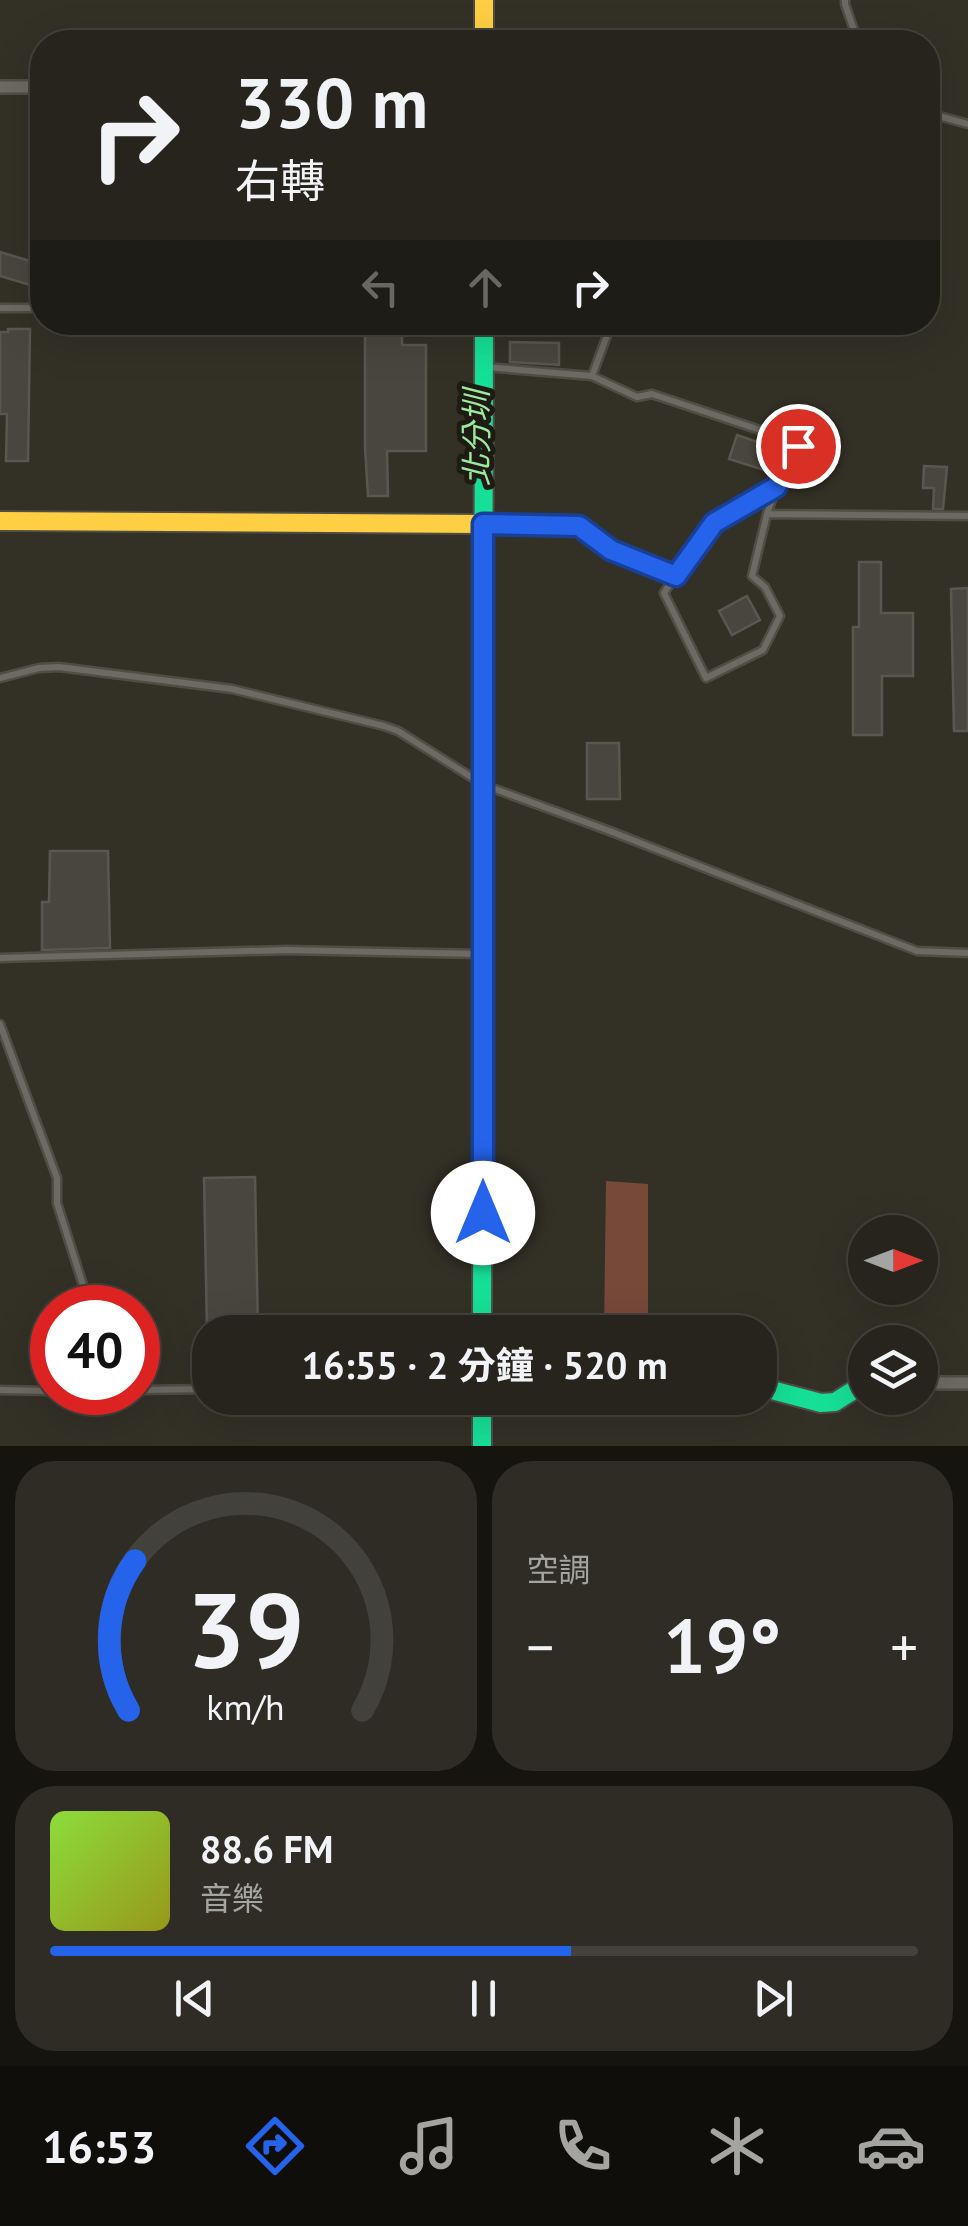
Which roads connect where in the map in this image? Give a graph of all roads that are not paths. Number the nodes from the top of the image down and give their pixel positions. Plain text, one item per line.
1 (484, 0) edge
2 (845, 0) edge
3 (484, 30) edge
4 (854, 30) edge
5 (0, 87) edge
6 (30, 87) edge
7 (940, 116) edge
8 (968, 124) edge
9 (0, 308) edge
10 (30, 308) edge
11 (484, 335) edge
12 (607, 335) edge
13 (484, 367) junction
14 (592, 376) junction
15 (776, 487) junction
16 (767, 514) junction
17 (968, 516) edge
18 (0, 521) edge
19 (476, 524) junction
20 (676, 576) junction
21 (0, 678) edge
22 (484, 784) junction
23 (968, 953) edge
24 (477, 954) junction
25 (0, 958) edge
26 (0, 1024) edge
27 (83, 1285) edge
28 (482, 1315) edge
29 (938, 1383) edge
30 (968, 1383) edge
31 (192, 1389) edge
32 (0, 1390) edge
33 (160, 1390) edge
34 (30, 1391) edge
35 (777, 1391) edge
36 (848, 1394) edge
37 (482, 1415) edge
38 (482, 1446) edge

1 - 3 street
2 - 4 lane
5 - 6 street
7 - 8 lane
9 - 10 lane
11 - 13 street
12 - 14 lane
13 - 14 lane
13 - 19 street
14 - 15 lane
15 - 16 lane
15 - 20 lane
16 - 17 lane
16 - 20 lane
18 - 19 street
19 - 20 lane
19 - 22 street
21 - 22 lane
22 - 23 lane
22 - 24 street
24 - 25 lane
24 - 28 street
26 - 27 lane
29 - 30 street
31 - 33 lane
32 - 34 lane
35 - 36 street
37 - 38 street

